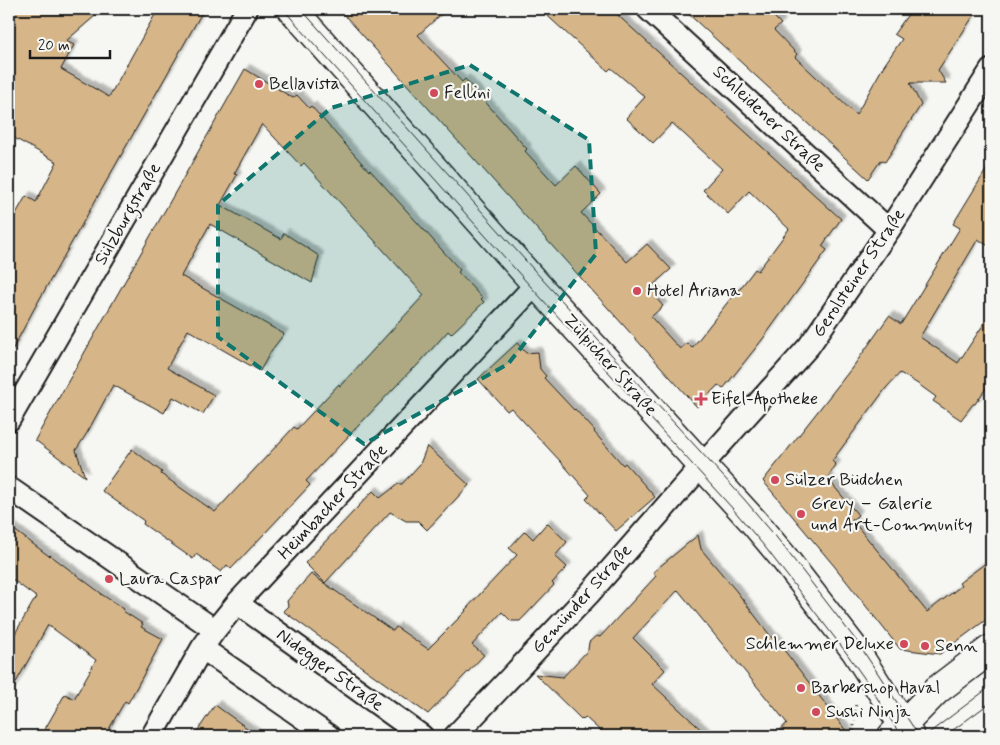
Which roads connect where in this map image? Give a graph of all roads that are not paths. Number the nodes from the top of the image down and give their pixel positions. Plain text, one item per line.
1 (247, 9) edge
2 (292, 9) edge
3 (648, 9) edge
4 (991, 70) edge
5 (889, 230) junction
6 (536, 284) junction
7 (9, 420) edge
8 (705, 463) junction
9 (9, 488) edge
10 (237, 603) junction
11 (215, 630) junction
12 (202, 648) junction
13 (991, 650) edge
14 (901, 732) edge
15 (152, 736) edge
16 (328, 736) edge
17 (422, 736) edge
18 (455, 736) edge

1 - 7 street, Sülzburgstraße
2 - 6 street, Zülpicher Straße
3 - 5 street, Schleidener Straße
4 - 5 street, Gerolsteiner Straße
5 - 8 street, Gerolsteiner Straße
6 - 8 street, Zülpicher Straße
6 - 10 street, Heimbacher Straße
8 - 14 street, Zülpicher Straße
8 - 18 street, Gemünder Straße
9 - 11 street
10 - 11 street, Heimbacher Straße
10 - 17 street, Nidegger Straße
11 - 12 street, Heimbacher Straße
12 - 15 street, Heimbacher Straße
12 - 16 street
13 - 14 street

